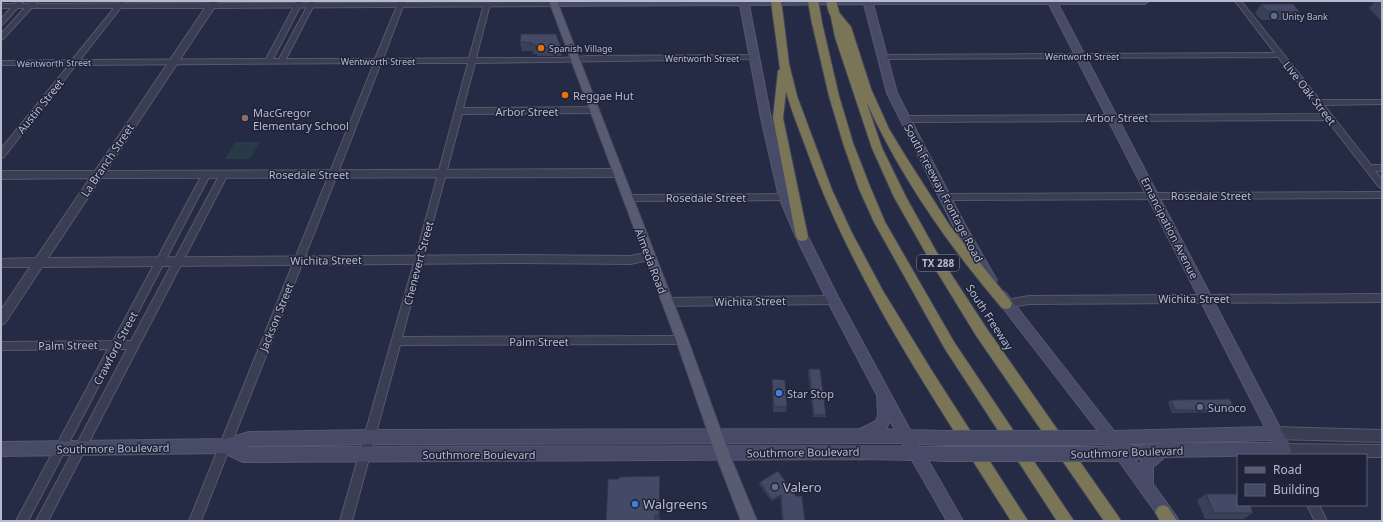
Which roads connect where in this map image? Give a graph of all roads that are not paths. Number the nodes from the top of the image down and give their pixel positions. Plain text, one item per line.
1 (776, 1) edge
2 (813, 1) edge
3 (831, 1) edge
4 (868, 1) edge
5 (1052, 1) edge
6 (1145, 1) edge
7 (1238, 1) edge
8 (554, 2) edge
9 (678, 2) edge
10 (744, 2) edge
11 (212, 3) edge
12 (299, 3) edge
13 (312, 3) edge
14 (401, 3) edge
15 (18, 4) edge
16 (33, 4) edge
17 (121, 4) edge
18 (487, 4) junction
19 (1, 6) edge
20 (1, 23) edge
21 (841, 27) junction
22 (1, 38) edge
23 (1281, 55) junction
24 (1081, 56) junction
25 (754, 57) junction
26 (882, 57) junction
27 (574, 59) junction
28 (472, 60) junction
29 (269, 61) junction
30 (282, 61) junction
31 (378, 61) junction
32 (75, 62) junction
33 (173, 62) junction
34 (1, 63) edge
35 (784, 64) junction
36 (1382, 102) edge
37 (1318, 103) junction
38 (594, 110) junction
39 (459, 111) junction
40 (1112, 117) junction
41 (1329, 117) junction
42 (906, 119) junction
43 (1, 155) edge
44 (1369, 168) junction
45 (1382, 168) edge
46 (617, 173) junction
47 (206, 174) junction
48 (224, 174) junction
49 (333, 174) junction
50 (441, 174) junction
51 (1, 175) edge
52 (97, 175) junction
53 (1382, 185) edge
54 (1382, 195) edge
55 (785, 196) junction
56 (1154, 196) junction
57 (944, 197) junction
58 (627, 198) junction
59 (802, 237) junction
60 (650, 256) junction
61 (419, 259) junction
62 (298, 260) junction
63 (160, 262) junction
64 (178, 262) junction
65 (1, 263) edge
66 (38, 263) junction
67 (1206, 298) junction
68 (1382, 298) edge
69 (833, 300) junction
70 (667, 302) junction
71 (1006, 304) junction
72 (1, 320) edge
73 (682, 340) junction
74 (396, 341) junction
75 (116, 345) junction
76 (135, 345) junction
77 (1, 346) edge
78 (882, 392) junction
79 (1275, 433) junction
80 (611, 436) junction
81 (716, 436) junction
82 (861, 436) junction
83 (1382, 436) edge
84 (369, 437) junction
85 (1109, 437) junction
86 (907, 438) junction
87 (225, 446) junction
88 (80, 448) junction
89 (1, 449) edge
90 (61, 449) junction
91 (1163, 450) junction
92 (1382, 451) edge
93 (722, 453) junction
94 (915, 453) junction
95 (1285, 453) edge
96 (610, 454) junction
97 (1122, 454) junction
98 (365, 455) junction
99 (987, 468) junction
100 (1075, 469) junction
101 (1146, 488) junction
102 (1314, 506) edge
103 (1168, 518) edge
104 (22, 521) edge
105 (42, 521) edge
106 (195, 521) edge
107 (346, 521) edge
108 (749, 521) edge
109 (955, 521) edge
110 (1020, 521) edge
111 (1024, 521) edge
112 (1066, 521) edge
113 (1107, 521) edge
114 (1113, 521) edge
115 (1321, 521) edge

1 - 35 highway, bridge
2 - 112 highway, bridge
3 - 21 highway, South Freeway / TX 288, bridge
4 - 5 main road
4 - 10 main road
4 - 26 main road, South Freeway Frontage Road
5 - 6 main road
5 - 24 main road, Emancipation Avenue
7 - 23 street, Live Oak Street
8 - 9 main road
8 - 18 street
8 - 27 main road, Almeda Road
9 - 10 main road
10 - 25 main road
11 - 12 street
11 - 17 street
11 - 33 street, La Branch Street
12 - 13 street
12 - 29 street
13 - 14 street
13 - 30 street
14 - 18 street
14 - 31 street, Jackson Street
15 - 16 street
15 - 19 street
15 - 20 street
16 - 17 street
16 - 22 street
17 - 32 street, Austin Street
18 - 28 street, Chenevert Street
21 - 71 highway
21 - 100 highway, South Freeway / TX 288
23 - 24 street, Wentworth Street
23 - 37 street, Live Oak Street
24 - 26 street, Wentworth Street
24 - 40 main road, Emancipation Avenue
25 - 27 street, Wentworth Street
25 - 55 main road
26 - 42 main road, South Freeway Frontage Road
27 - 28 street, Wentworth Street
27 - 38 main road, Almeda Road
28 - 31 street, Wentworth Street
28 - 39 street, Chenevert Street
29 - 30 street, Wentworth Street
29 - 33 street, Wentworth Street
30 - 31 street, Wentworth Street
31 - 49 street, Jackson Street
32 - 33 street, Wentworth Street
32 - 34 street, Wentworth Street
32 - 43 street, Austin Street
33 - 52 street, La Branch Street
35 - 59 highway
35 - 99 highway
36 - 37 street
37 - 41 street, Live Oak Street
38 - 39 street, Arbor Street
38 - 46 main road, Almeda Road
39 - 50 street, Chenevert Street
40 - 41 street, Arbor Street
40 - 42 street, Arbor Street
40 - 56 main road, Emancipation Avenue
41 - 44 street, Live Oak Street
42 - 57 main road, South Freeway Frontage Road
44 - 45 street
44 - 53 street, Live Oak Street
46 - 50 street, Rosedale Street
46 - 58 main road, Almeda Road
47 - 48 street, Rosedale Street
47 - 52 street, Rosedale Street
47 - 63 street, Crawford Street
48 - 49 street, Rosedale Street
48 - 64 street, Crawford Street
49 - 50 street, Rosedale Street
49 - 62 street, Jackson Street
50 - 61 street, Chenevert Street
51 - 52 street, Rosedale Street
52 - 66 street, La Branch Street
54 - 56 street, Rosedale Street
55 - 58 street, Rosedale Street
55 - 59 main road
56 - 57 street, Rosedale Street
56 - 67 main road, Emancipation Avenue
57 - 71 main road, South Freeway Frontage Road
58 - 60 main road, Almeda Road
59 - 69 main road
60 - 61 street, Wichita Street
60 - 70 main road, Almeda Road
61 - 62 street, Wichita Street
61 - 74 street, Chenevert Street
62 - 64 street, Wichita Street
62 - 87 street, Jackson Street
63 - 64 street, Wichita Street
63 - 66 street, Wichita Street
63 - 75 street, Crawford Street
64 - 76 street, Crawford Street
65 - 66 street, Wichita Street
66 - 72 street, La Branch Street
67 - 68 street, Wichita Street
67 - 71 street, Wichita Street
67 - 79 main road, Emancipation Avenue
69 - 70 street, Wichita Street
69 - 78 main road
70 - 73 main road, Almeda Road
71 - 85 main road, South Freeway Frontage Road
73 - 74 street, Palm Street
73 - 81 main road, Almeda Road
74 - 84 street, Chenevert Street
75 - 76 street, Palm Street
75 - 77 street, Palm Street
75 - 90 street, Crawford Street
76 - 88 street, Crawford Street
78 - 82 main road
78 - 86 main road
79 - 83 street, Southmore Boulevard
79 - 85 main road, Southmore Boulevard
79 - 95 main road, Emancipation Avenue
80 - 81 main road, Southmore Boulevard
80 - 84 main road, Southmore Boulevard
80 - 96 main road
81 - 82 main road, Southmore Boulevard
81 - 93 main road, Almeda Road
82 - 86 main road, Southmore Boulevard
84 - 87 main road, Southmore Boulevard
84 - 98 street, Chenevert Street
85 - 86 main road, Southmore Boulevard, bridge
85 - 97 main road, South Freeway Frontage Road
86 - 94 main road
87 - 88 main road, Southmore Boulevard
87 - 98 main road, Southmore Boulevard
87 - 106 street, Jackson Street
88 - 90 main road, Southmore Boulevard
88 - 105 street, Crawford Street
89 - 90 main road, Southmore Boulevard
90 - 104 street, Crawford Street
91 - 95 main road, Southmore Boulevard
91 - 97 main road, Southmore Boulevard
91 - 101 main road
92 - 95 street, Southmore Boulevard
93 - 94 main road, Southmore Boulevard
93 - 96 main road, Southmore Boulevard
93 - 108 main road, Almeda Road
94 - 97 main road, Southmore Boulevard, bridge
94 - 109 main road
96 - 98 main road, Southmore Boulevard
97 - 101 main road, South Freeway Frontage Road
98 - 107 street, Chenevert Street
99 - 110 highway
99 - 111 highway
100 - 113 highway
100 - 114 highway, South Freeway / TX 288
101 - 103 main road, South Freeway Frontage Road
102 - 115 street

